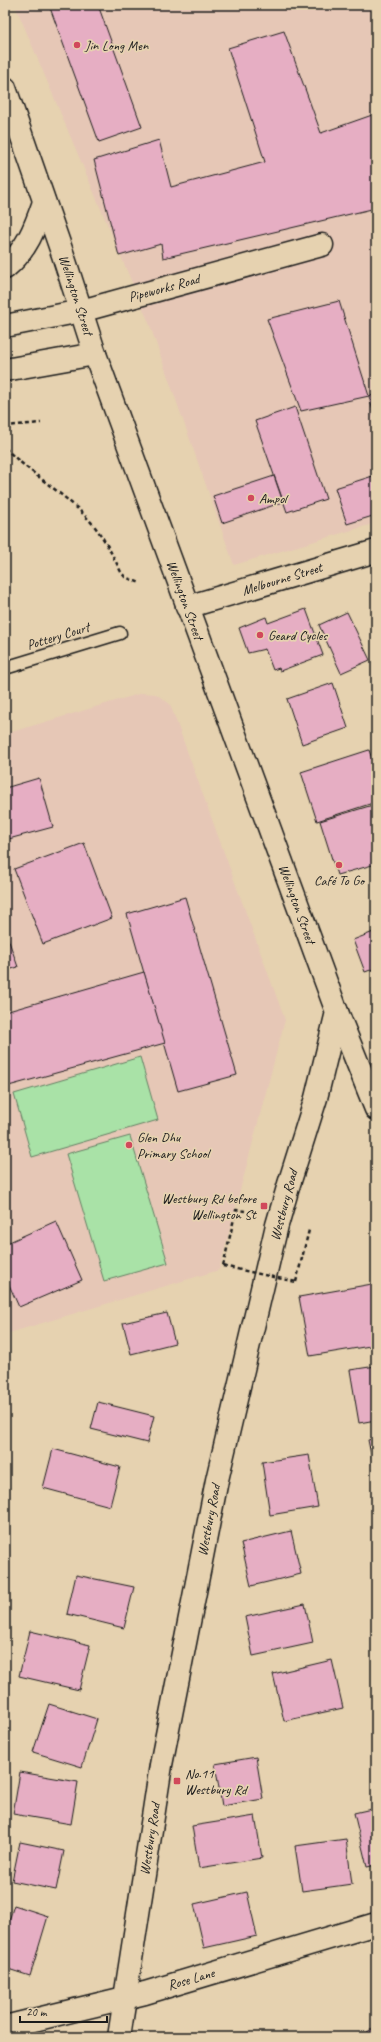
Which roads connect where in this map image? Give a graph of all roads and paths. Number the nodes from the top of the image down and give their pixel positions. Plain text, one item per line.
1 (5, 88) edge
2 (44, 202) junction
3 (322, 245) dead end
4 (5, 268) edge
5 (81, 311) junction
6 (5, 326) edge
7 (95, 354) junction
8 (5, 370) edge
9 (41, 423) dead end
10 (5, 426) edge
11 (5, 448) edge
12 (376, 551) edge
13 (140, 583) dead end
14 (187, 607) junction
15 (120, 633) dead end
16 (5, 668) edge
17 (337, 1012) junction
18 (376, 1108) edge
19 (245, 1212) dead end
20 (309, 1230) dead end
21 (376, 1924) edge
22 (125, 1997) junction
23 (5, 2027) edge
24 (119, 2037) edge

1 - 2 main road, Wellington Street
2 - 4 main road
2 - 5 main road, Wellington Street
3 - 5 main road, Pipeworks Road
5 - 6 main road, Pipeworks Road
5 - 7 main road, Wellington Street
7 - 8 main road
7 - 14 main road, Wellington Street
9 - 10 path
11 - 13 path
12 - 14 main road, Melbourne Street
14 - 17 main road, Wellington Street
15 - 16 lane, Pottery Court
17 - 18 main road, Wellington Street
17 - 22 main road, Westbury Road
19 - 20 path, bridge
21 - 22 main road, Rose Lane
22 - 23 main road, Rose Lane
22 - 24 main road, Westbury Road

